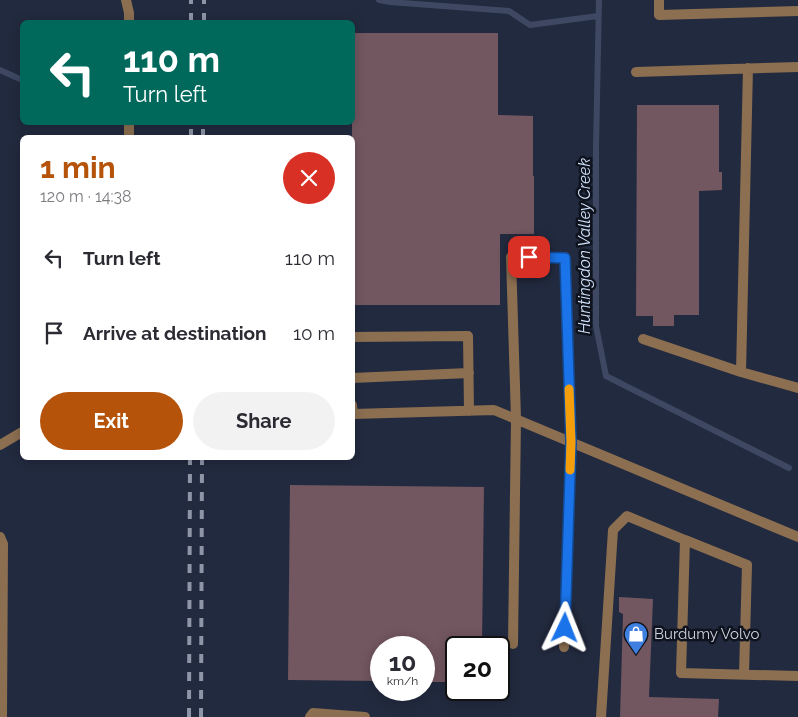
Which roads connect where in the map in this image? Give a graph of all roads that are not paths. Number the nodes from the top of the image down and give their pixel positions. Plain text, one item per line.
1 (126, 0) edge
2 (659, 0) edge
3 (798, 11) edge
4 (129, 20) edge
5 (798, 67) edge
6 (748, 68) junction
7 (636, 72) dead end
8 (355, 338) edge
9 (643, 340) dead end
10 (742, 372) junction
11 (469, 373) junction
12 (355, 378) edge
13 (798, 388) edge
14 (469, 411) junction
15 (355, 414) edge
16 (516, 419) junction
17 (20, 433) edge
18 (571, 442) junction
19 (0, 445) edge
20 (0, 536) edge
21 (798, 537) edge
22 (685, 540) junction
23 (513, 644) dead end
24 (564, 647) dead end
25 (744, 674) junction
26 (798, 676) edge
27 (2, 717) edge
28 (310, 717) edge
29 (365, 717) edge
30 (601, 717) edge

1 - 4 street
2 - 3 street
5 - 6 street
6 - 7 street
6 - 10 street
8 - 11 street
9 - 10 street
10 - 13 street
11 - 12 street
11 - 14 street
14 - 15 street
14 - 16 street
16 - 18 street
16 - 18 street
16 - 23 street
17 - 19 street
18 - 21 street
18 - 24 street
20 - 27 street
22 - 25 street
22 - 25 street
22 - 30 street
25 - 26 street
28 - 29 street

